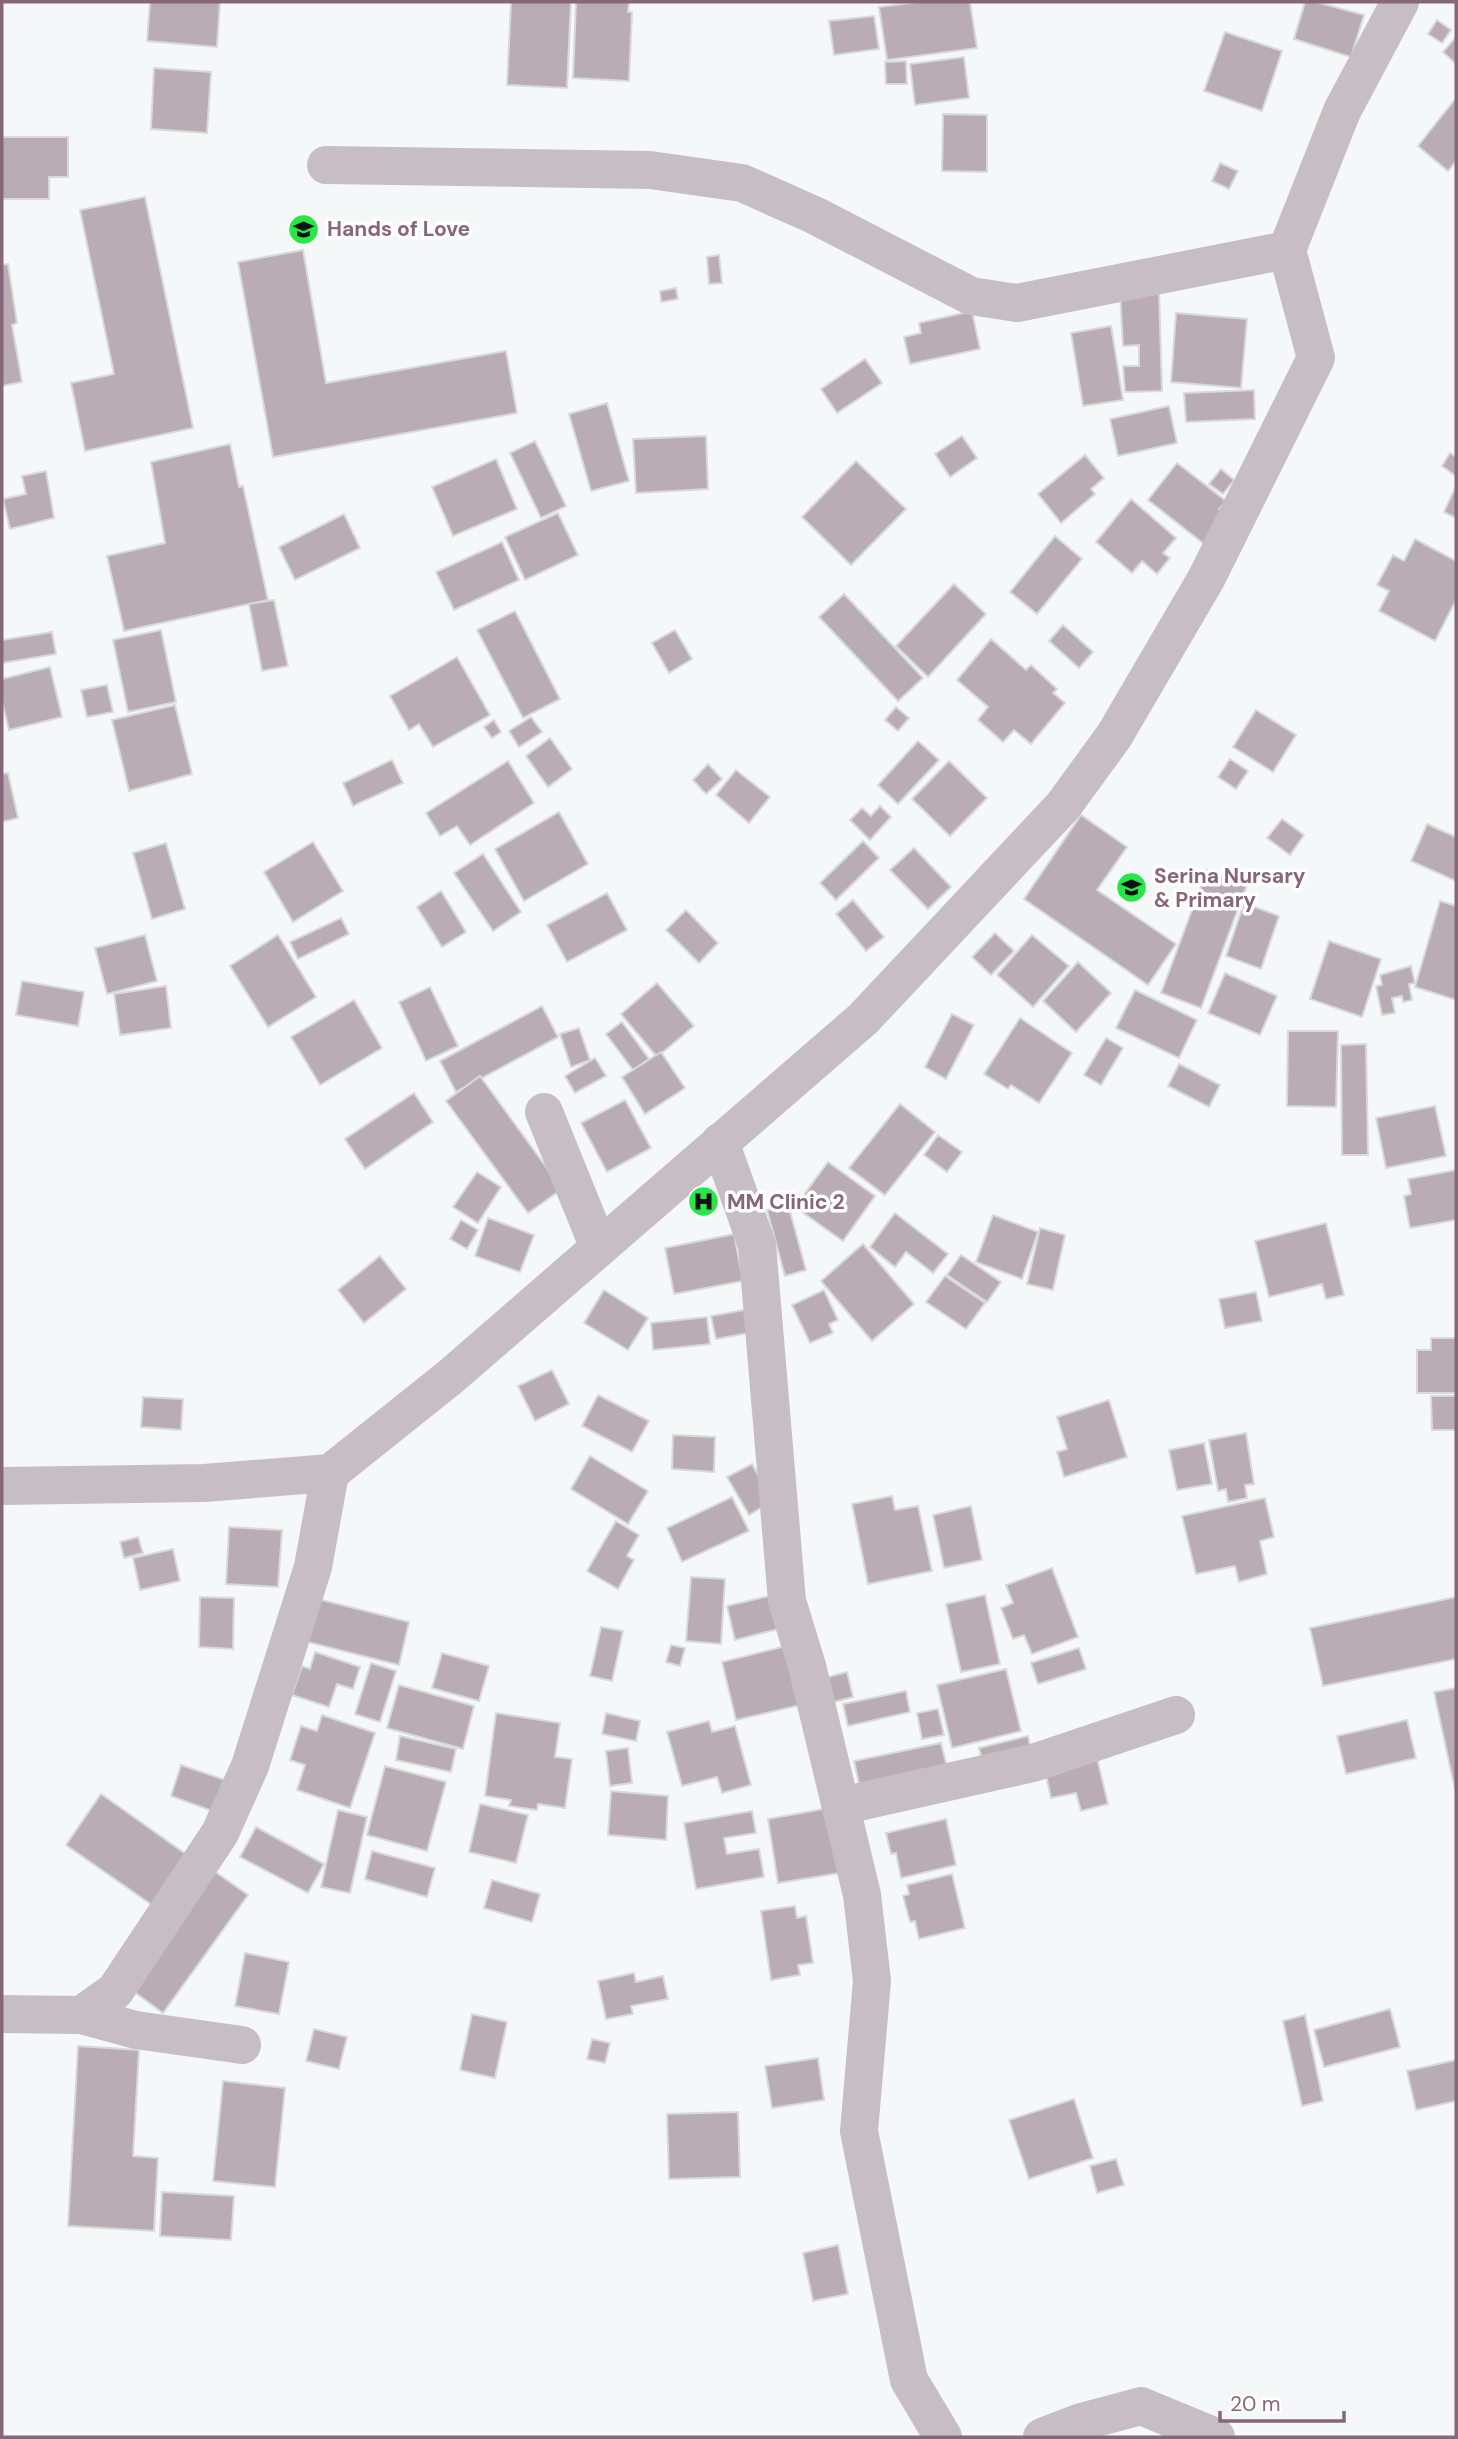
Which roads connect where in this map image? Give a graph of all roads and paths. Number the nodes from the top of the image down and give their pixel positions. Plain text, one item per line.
1 (1400, 2) edge
2 (326, 165) dead end
3 (1287, 250) junction
4 (544, 1112) dead end
5 (720, 1142) junction
6 (599, 1248) junction
7 (330, 1474) junction
8 (2, 1486) edge
9 (1176, 1715) dead end
10 (841, 1806) junction
11 (2, 2014) edge
12 (80, 2015) junction
13 (242, 2045) dead end
14 (943, 2437) edge
15 (1042, 2437) edge
16 (1216, 2437) edge

1 - 3 street
2 - 3 street
3 - 5 street
4 - 6 street
5 - 6 street
5 - 10 street
6 - 7 street
7 - 8 street
7 - 12 street
9 - 10 street
10 - 14 street
11 - 12 street
12 - 13 street
15 - 16 street

